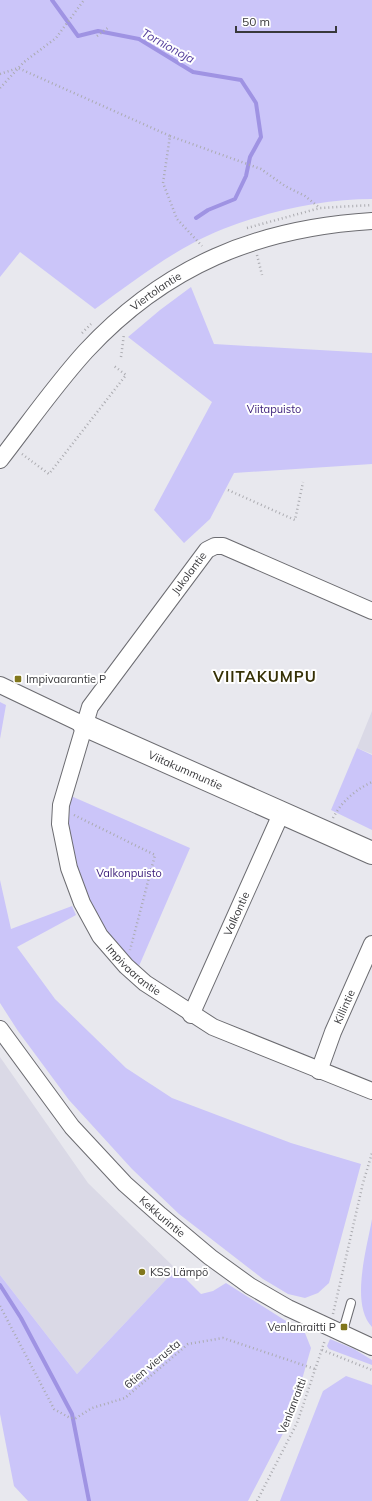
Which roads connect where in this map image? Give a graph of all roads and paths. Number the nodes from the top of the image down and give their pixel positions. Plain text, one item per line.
1 (84, 0) edge
2 (109, 27) dead end
3 (97, 36) dead end
4 (18, 68) junction
5 (0, 74) edge
6 (0, 88) edge
7 (170, 136) junction
8 (320, 208) dead end
9 (372, 221) edge
10 (202, 246) dead end
11 (250, 255) dead end
12 (262, 275) dead end
13 (119, 336) dead end
14 (121, 357) dead end
15 (114, 366) dead end
16 (24, 447) dead end
17 (0, 460) edge
18 (303, 482) dead end
19 (228, 490) dead end
20 (372, 611) edge
21 (0, 685) edge
22 (84, 725) junction
23 (372, 782) edge
24 (61, 805) junction
25 (281, 814) junction
26 (331, 820) dead end
27 (372, 853) edge
28 (372, 944) edge
29 (126, 966) junction
30 (191, 1015) junction
31 (0, 1029) edge
32 (319, 1071) junction
33 (372, 1091) edge
34 (372, 1153) edge
35 (351, 1303) dead end
36 (0, 1306) edge
37 (331, 1321) dead end
38 (342, 1334) junction
39 (326, 1336) dead end
40 (372, 1347) edge
41 (322, 1350) junction
42 (315, 1369) junction
43 (372, 1370) edge
44 (257, 1501) edge

1 - 4 path
2 - 3 path
4 - 5 path
4 - 6 path
4 - 7 path
7 - 8 path
7 - 10 path
9 - 17 street, Viertolantie
11 - 12 path
13 - 14 path
15 - 16 path
18 - 19 path
20 - 22 street, Jukolantie
21 - 22 street, Viitakummuntie
22 - 24 street, Impivaarantie
22 - 25 street, Viitakummuntie
23 - 26 path
24 - 29 street, Impivaarantie
24 - 29 path
25 - 27 street, Viitakummuntie
25 - 30 street, Valkontie
28 - 32 street, Killintie
29 - 30 street, Impivaarantie
30 - 32 street, Impivaarantie
31 - 38 street, Kekkurintie
32 - 33 street, Impivaarantie
34 - 37 path
35 - 38 lane
36 - 42 path, 6tien vierusta
38 - 40 street, Kekkurintie
39 - 41 path, Venlanraitti
41 - 42 path, Venlanraitti
41 - 43 path
42 - 44 path, Venlanraitti

